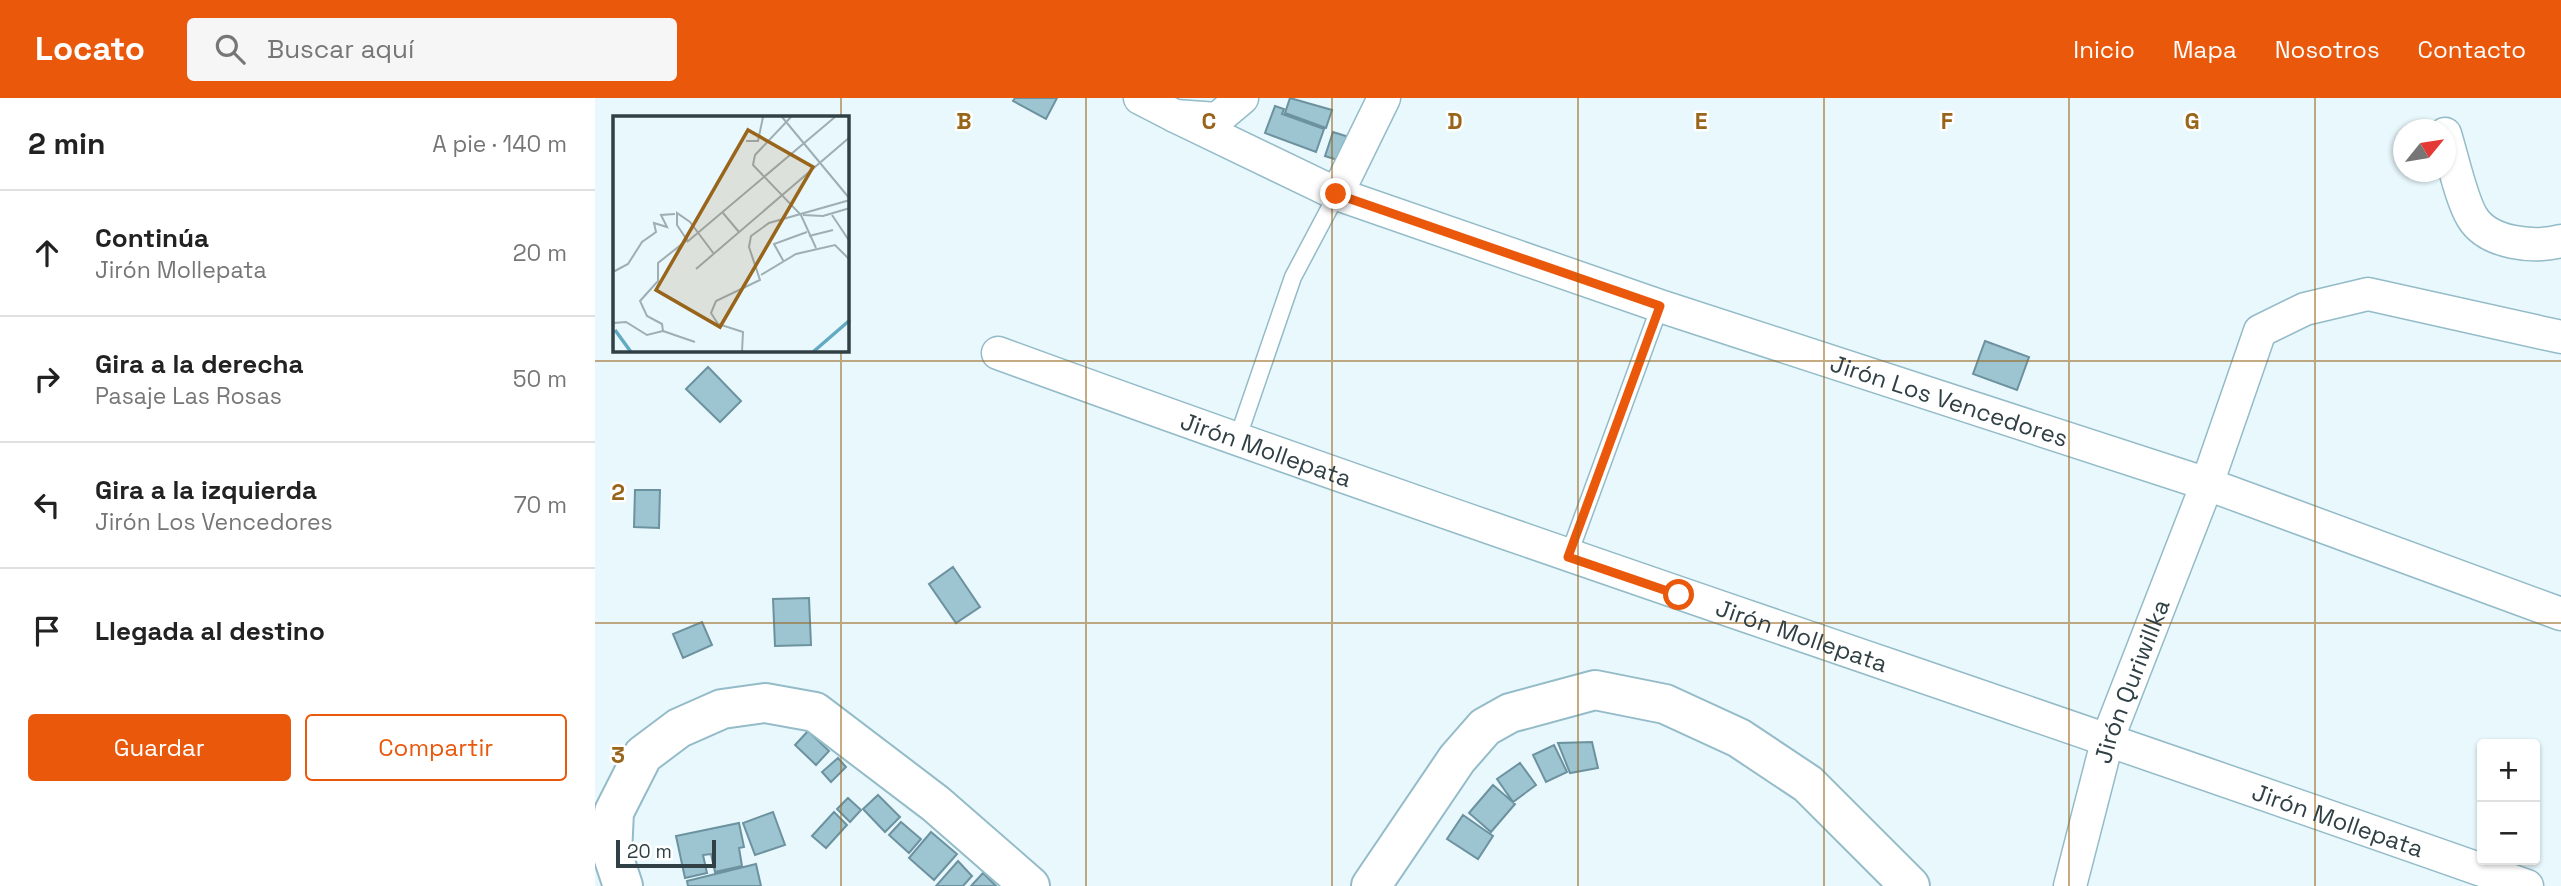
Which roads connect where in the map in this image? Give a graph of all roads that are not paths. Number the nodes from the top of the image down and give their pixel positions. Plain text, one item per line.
1 (1140, 98) edge
2 (1242, 98) edge
3 (1384, 98) edge
4 (1175, 116) junction
5 (2456, 168) edge
6 (1336, 194) junction
7 (2561, 241) edge
8 (1660, 306) junction
9 (2561, 337) edge
10 (999, 353) dead end
11 (1237, 440) junction
12 (2207, 484) junction
13 (1568, 557) junction
14 (2561, 614) edge
15 (2108, 738) junction
16 (622, 886) edge
17 (1030, 886) edge
18 (1371, 886) edge
19 (1910, 886) edge
20 (2070, 886) edge
21 (2527, 886) edge

1 - 4 street, Jirón Los Vencedores
2 - 4 street
3 - 6 street
4 - 6 street, Jirón Los Vencedores
5 - 7 street
6 - 8 street, Jirón Los Vencedores
6 - 11 lane
8 - 12 street, Jirón Los Vencedores
8 - 13 lane
9 - 12 street, Jirón Quriwillka
10 - 11 street, Jirón Mollepata
11 - 13 street, Jirón Mollepata
12 - 14 street, Jirón Los Vencedores
12 - 15 street, Jirón Quriwillka
13 - 15 street, Jirón Mollepata
15 - 20 street, Jirón Quriwillka
15 - 21 street, Jirón Mollepata
16 - 17 street
18 - 19 street

